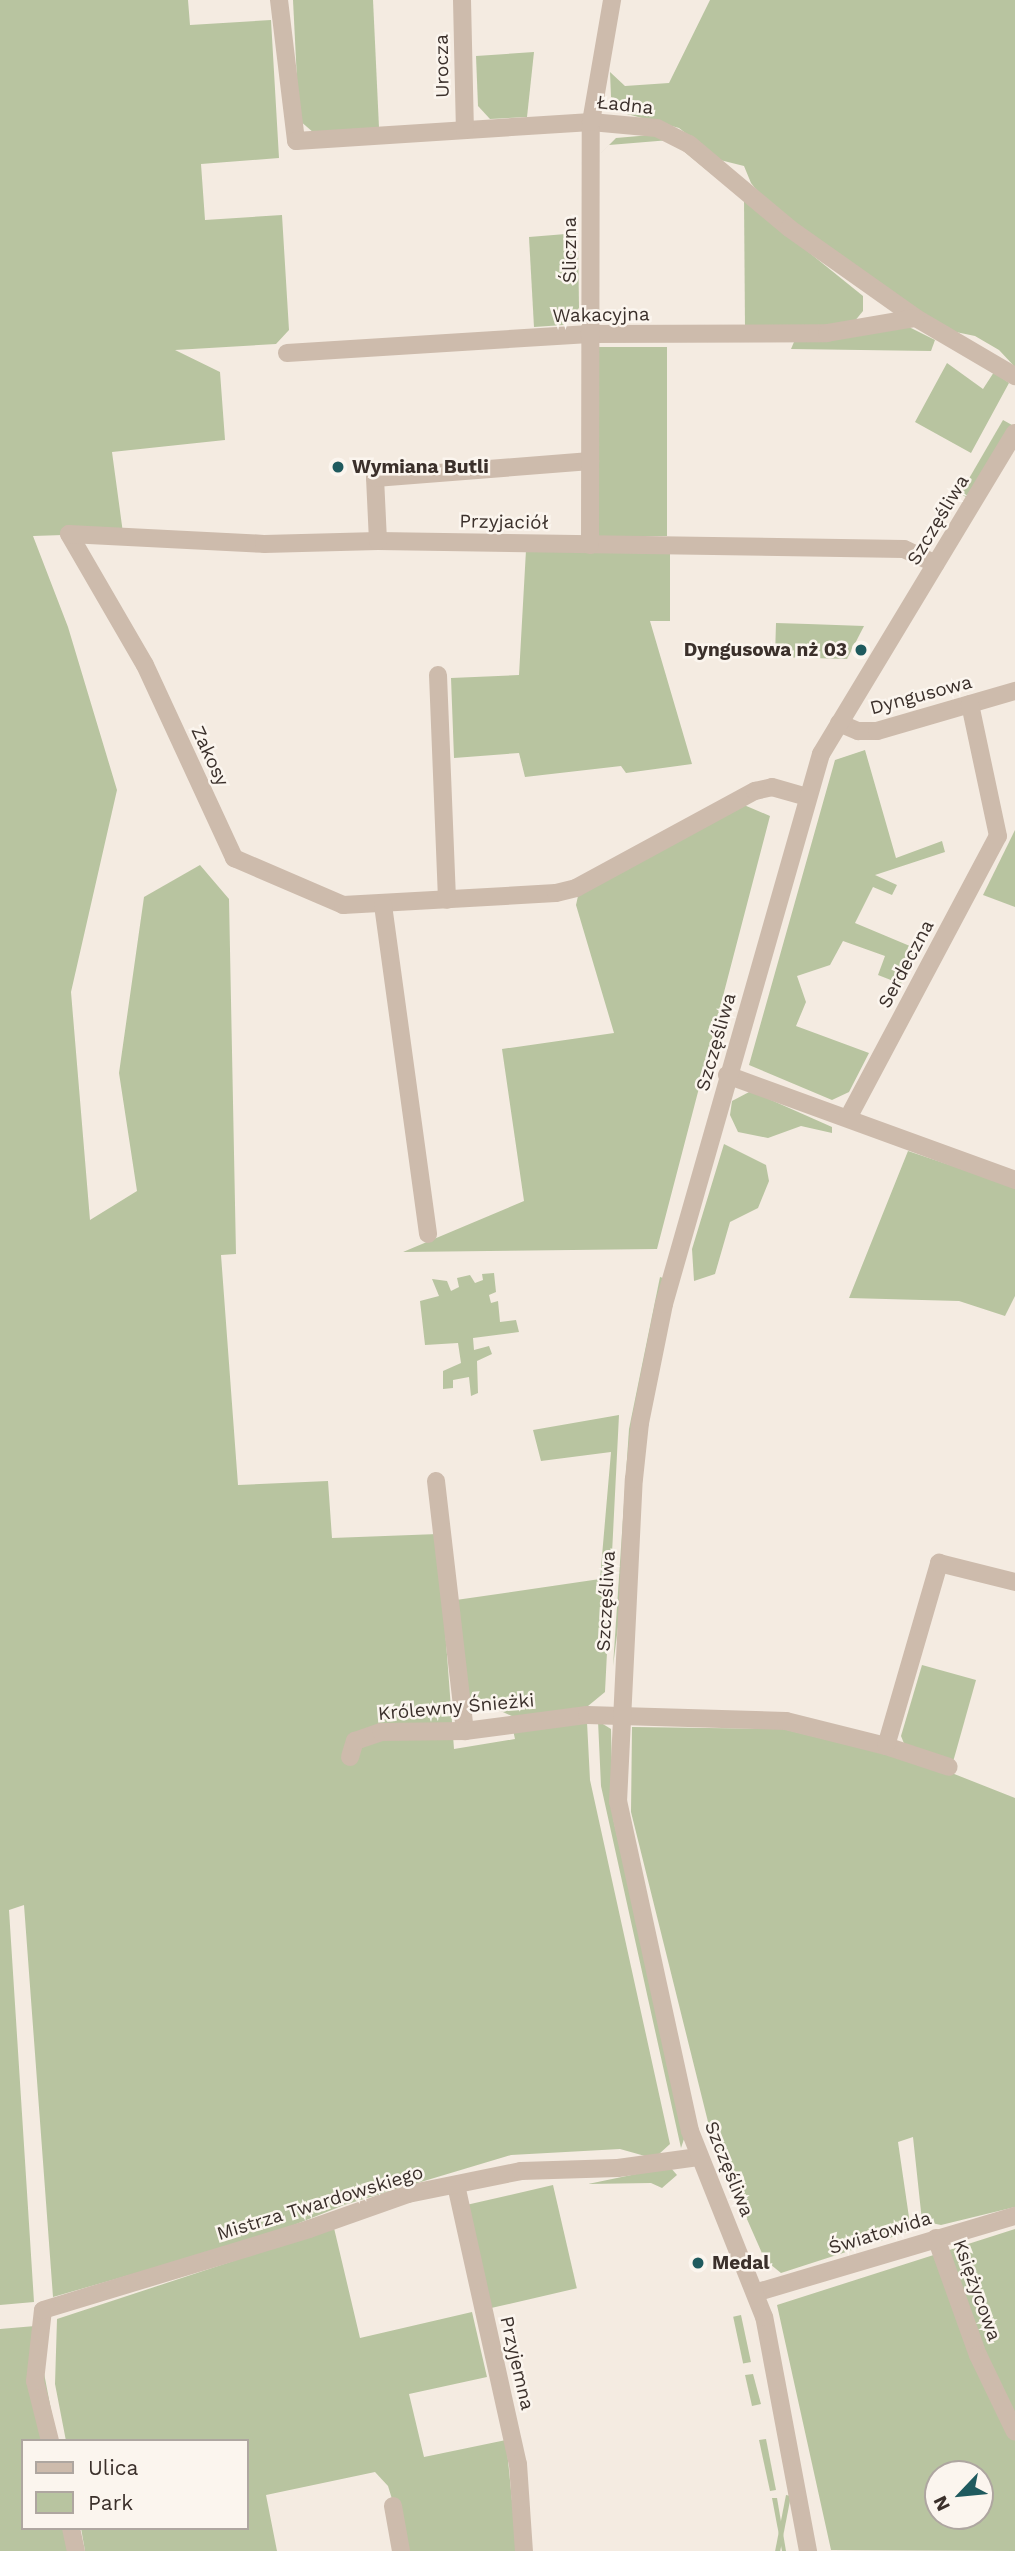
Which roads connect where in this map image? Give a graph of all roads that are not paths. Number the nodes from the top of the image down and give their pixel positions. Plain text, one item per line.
1 (279, 0) edge
2 (462, 0) edge
3 (612, 0) edge
4 (591, 122) junction
5 (464, 130) junction
6 (916, 318) junction
7 (589, 334) junction
8 (287, 354) dead end
9 (1015, 376) edge
10 (1015, 433) edge
11 (590, 461) junction
12 (69, 534) joint
13 (378, 541) junction
14 (590, 545) junction
15 (936, 564) junction
16 (438, 675) dead end
17 (1015, 691) edge
18 (970, 704) junction
19 (839, 723) junction
20 (808, 797) junction
21 (447, 900) junction
22 (383, 905) junction
23 (727, 1075) junction
24 (848, 1118) junction
25 (1015, 1180) edge
26 (428, 1234) dead end
27 (436, 1481) dead end
28 (1015, 1583) edge
29 (620, 1715) junction
30 (465, 1731) junction
31 (886, 1746) junction
32 (350, 1757) dead end
33 (949, 1768) dead end
34 (698, 2157) junction
35 (456, 2185) junction
36 (1015, 2216) edge
37 (936, 2238) junction
38 (758, 2292) junction
39 (1015, 2432) edge
40 (50, 2439) edge
41 (393, 2506) dead end
42 (71, 2530) edge
43 (76, 2551) edge
44 (401, 2551) edge
45 (524, 2551) edge
46 (808, 2551) edge

1 - 5 street, Ładna
2 - 5 street, Urocza
3 - 4 street, Śliczna
4 - 5 street, Ładna
4 - 6 street, Ładna
4 - 7 street, Śliczna
6 - 7 street, Wakacyjna
6 - 9 street, Ładna
7 - 8 street, Wakacyjna
7 - 11 street, Śliczna
10 - 15 street, Szczęśliwa
11 - 13 street
11 - 14 street, Śliczna
12 - 13 street, Przyjaciół
12 - 22 street, Zakosy
13 - 14 street, Przyjaciół
14 - 15 street, Przyjaciół
15 - 19 street, Szczęśliwa
16 - 21 street
17 - 18 street, Dyngusowa
18 - 19 street, Dyngusowa
18 - 24 street, Serdeczna
19 - 20 street, Szczęśliwa
20 - 21 street, Zakosy
20 - 23 street, Szczęśliwa
21 - 22 street, Zakosy
22 - 26 street
23 - 24 street
23 - 29 street, Szczęśliwa
24 - 25 street
27 - 30 street
28 - 31 street
29 - 30 street, Królewny Śnieżki
29 - 31 street
29 - 34 street, Szczęśliwa
30 - 32 street, Królewny Śnieżki
31 - 33 street
34 - 35 street, Mistrza Twardowskiego
34 - 38 street, Szczęśliwa
35 - 40 street, Mistrza Twardowskiego
35 - 45 street, Przyjemna
36 - 37 street, Światowida
37 - 38 street, Światowida
37 - 39 street, Księżycowa
38 - 46 street, Szczęśliwa
41 - 44 street
42 - 43 street

